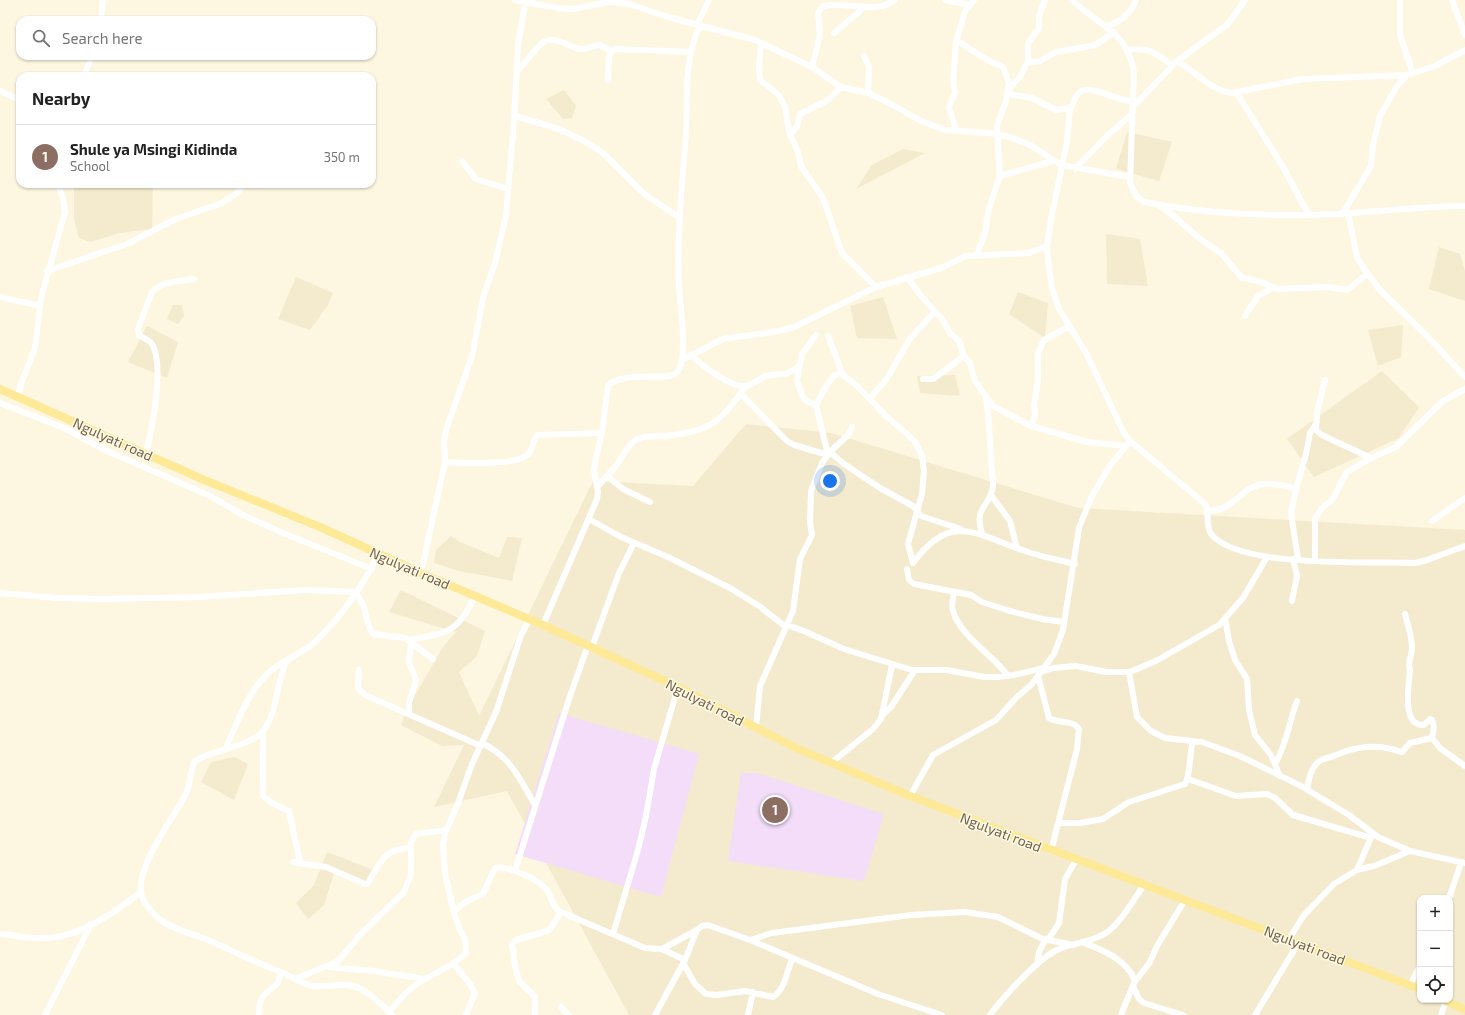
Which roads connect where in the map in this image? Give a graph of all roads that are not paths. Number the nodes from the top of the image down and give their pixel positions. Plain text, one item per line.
1 (103, 0) edge
2 (515, 0) edge
3 (587, 0) edge
4 (709, 0) edge
5 (895, 0) edge
6 (945, 0) edge
7 (1045, 0) edge
8 (1072, 0) edge
9 (1136, 0) edge
10 (1245, 0) edge
11 (1400, 0) edge
12 (1452, 0) edge
13 (525, 3) junction
14 (971, 3) edge
15 (587, 7) junction
16 (866, 7) junction
17 (101, 16) edge
18 (698, 25) junction
19 (1106, 27) junction
20 (1114, 32) junction
21 (834, 33) dead end
22 (1465, 35) edge
23 (956, 40) junction
24 (761, 43) junction
25 (1127, 50) junction
26 (1465, 50) edge
27 (611, 51) junction
28 (690, 52) junction
29 (864, 56) dead end
30 (90, 60) edge
31 (1177, 61) junction
32 (1028, 62) junction
33 (1172, 66) junction
34 (812, 67) junction
35 (517, 71) junction
36 (86, 72) edge
37 (1410, 74) junction
38 (608, 80) dead end
39 (841, 87) junction
40 (0, 91) edge
41 (1008, 92) junction
42 (1236, 92) junction
43 (868, 93) junction
44 (16, 98) edge
45 (1132, 101) junction
46 (1070, 109) junction
47 (1132, 111) junction
48 (515, 116) junction
49 (956, 130) junction
50 (996, 134) junction
51 (790, 135) junction
52 (462, 161) dead end
53 (1054, 161) junction
54 (1061, 165) junction
55 (1075, 169) junction
56 (1000, 176) junction
57 (1130, 177) junction
58 (59, 188) edge
59 (241, 188) edge
60 (508, 189) junction
61 (1157, 205) junction
62 (1465, 206) edge
63 (1346, 213) junction
64 (1308, 214) junction
65 (680, 218) junction
66 (1047, 246) junction
67 (977, 254) junction
68 (47, 271) junction
69 (1367, 274) junction
70 (907, 277) junction
71 (194, 279) dead end
72 (876, 288) junction
73 (1272, 288) junction
74 (0, 297) edge
75 (40, 306) junction
76 (935, 311) junction
77 (1245, 316) dead end
78 (1070, 326) junction
79 (816, 335) dead end
80 (828, 336) dead end
81 (691, 355) junction
82 (964, 356) junction
83 (682, 360) junction
84 (800, 365) junction
85 (841, 372) junction
86 (1465, 377) edge
87 (922, 379) dead end
88 (1325, 380) dead end
89 (746, 386) junction
90 (0, 389) edge
91 (1465, 389) edge
92 (741, 394) junction
93 (18, 397) junction
94 (870, 398) junction
95 (986, 398) junction
96 (0, 403) edge
97 (816, 405) junction
98 (1316, 424) junction
99 (1032, 426) junction
100 (852, 427) dead end
101 (602, 433) junction
102 (1127, 443) junction
103 (146, 454) junction
104 (829, 454) junction
105 (1371, 458) junction
106 (445, 462) junction
107 (607, 476) junction
108 (598, 486) junction
109 (1296, 490) junction
110 (991, 495) junction
111 (1465, 498) edge
112 (650, 502) dead end
113 (917, 511) junction
114 (1207, 511) junction
115 (589, 519) junction
116 (1432, 521) dead end
117 (962, 530) junction
118 (982, 534) junction
119 (634, 543) junction
120 (1465, 546) edge
121 (1017, 548) junction
122 (378, 554) junction
123 (1267, 557) junction
124 (1296, 559) junction
125 (1315, 561) junction
126 (1075, 564) junction
127 (372, 569) junction
128 (907, 569) dead end
129 (421, 574) junction
130 (355, 592) junction
131 (954, 592) junction
132 (0, 593) edge
133 (475, 596) junction
134 (1292, 601) dead end
135 (1405, 614) dead end
136 (1225, 618) junction
137 (530, 619) junction
138 (1064, 622) junction
139 (543, 625) junction
140 (787, 626) junction
141 (410, 641) junction
142 (590, 646) junction
143 (433, 659) dead end
144 (287, 660) junction
145 (892, 665) junction
146 (359, 670) dead end
147 (915, 670) junction
148 (1041, 672) junction
149 (1129, 672) junction
150 (1008, 676) junction
151 (678, 687) junction
152 (1297, 701) dead end
153 (409, 714) junction
154 (883, 715) junction
155 (756, 727) junction
156 (263, 732) junction
157 (1432, 738) junction
158 (1193, 741) junction
159 (481, 745) junction
160 (225, 750) junction
161 (831, 763) junction
162 (1275, 764) junction
163 (1465, 766) edge
164 (1280, 776) junction
165 (1188, 779) junction
166 (1307, 789) junction
167 (910, 796) junction
168 (535, 805) junction
169 (1059, 823) junction
170 (446, 830) junction
171 (1372, 836) junction
172 (411, 848) junction
173 (1051, 851) junction
174 (1410, 851) junction
175 (1076, 860) junction
176 (293, 862) dead end
177 (300, 862) junction
178 (1463, 863) edge
179 (1357, 870) junction
180 (515, 871) junction
181 (1144, 885) junction
182 (140, 892) junction
183 (1450, 895) edge
184 (1185, 900) junction
185 (454, 911) junction
186 (562, 912) junction
187 (91, 924) junction
188 (697, 930) junction
189 (0, 934) edge
190 (613, 934) junction
191 (1289, 939) junction
192 (750, 940) junction
193 (1047, 940) junction
194 (1081, 942) junction
195 (1299, 942) junction
196 (1074, 944) junction
197 (662, 949) junction
198 (792, 959) junction
199 (684, 962) junction
200 (454, 964) junction
201 (1037, 965) junction
202 (324, 966) junction
203 (1419, 967) edge
204 (281, 972) junction
205 (295, 979) junction
206 (425, 979) junction
207 (1134, 983) junction
208 (1410, 985) junction
209 (1417, 988) edge
210 (753, 992) junction
211 (1444, 1003) edge
212 (1449, 1003) edge
213 (561, 1007) dead end
214 (1465, 1010) edge
215 (390, 1013) edge
216 (45, 1015) edge
217 (259, 1015) edge
218 (466, 1015) edge
219 (535, 1015) edge
220 (569, 1015) edge
221 (655, 1015) edge
222 (748, 1015) edge
223 (942, 1015) edge
224 (990, 1015) edge
225 (1121, 1015) edge
226 (1183, 1015) edge
227 (1255, 1015) edge
228 (1441, 1015) edge

1 - 17 street
2 - 13 street
3 - 15 street
4 - 18 street
5 - 16 street
6 - 14 street
7 - 32 street
8 - 19 street
9 - 19 street
10 - 31 street
11 - 37 street
12 - 22 street
13 - 15 street
13 - 35 street
14 - 23 street
15 - 18 street
16 - 21 street
16 - 34 street
18 - 24 street
18 - 28 street
19 - 20 street
20 - 25 street
20 - 32 street
23 - 41 street
23 - 49 street
24 - 34 street
24 - 51 street
25 - 33 street
25 - 45 street
26 - 37 street
27 - 28 street
27 - 35 street
27 - 38 street
28 - 65 street
29 - 43 street
30 - 36 street
31 - 33 street
31 - 42 street
32 - 41 street
33 - 47 street
34 - 39 street
35 - 48 street
37 - 42 street
37 - 63 street
39 - 43 street
39 - 51 street
40 - 44 street
41 - 46 street
41 - 50 street
42 - 64 street
43 - 49 street
45 - 46 street
45 - 47 street
46 - 54 street
47 - 55 street
47 - 57 street
48 - 60 street
48 - 65 street
49 - 50 street
50 - 53 street
50 - 56 street
51 - 72 street
52 - 60 street
53 - 54 street
53 - 56 street
54 - 55 street
54 - 66 street
55 - 57 street
56 - 67 street
57 - 61 street
58 - 68 street
59 - 68 street
60 - 106 street
61 - 64 street
61 - 73 street
62 - 63 street
63 - 64 street
63 - 69 street
65 - 83 street
66 - 67 street
66 - 78 street
67 - 70 street
68 - 75 street
69 - 73 street
69 - 86 street
70 - 72 street
70 - 76 street
71 - 103 street
72 - 81 street
73 - 77 street
74 - 75 street
75 - 93 street
76 - 82 street
76 - 94 street
78 - 99 street
78 - 102 street
79 - 84 street
80 - 85 street
81 - 83 street
81 - 89 street
82 - 87 street
82 - 95 street
83 - 101 street
84 - 89 street
84 - 97 street
85 - 94 street
85 - 97 street
88 - 98 street
89 - 92 street
90 - 93 main road, Ngulyati road
91 - 105 street
92 - 104 street
92 - 107 street
93 - 103 main road, Ngulyati road
94 - 113 street
95 - 99 street
95 - 110 street
96 - 127 street
97 - 104 street
98 - 105 street
98 - 109 street
99 - 102 street
100 - 104 street
101 - 106 street
101 - 108 street
102 - 114 street
102 - 126 street
103 - 122 main road, Ngulyati road
104 - 113 street
104 - 140 street
105 - 125 street
106 - 129 street
107 - 108 street
107 - 112 street
108 - 115 street
109 - 114 street
109 - 124 street
110 - 118 street
110 - 121 street
111 - 116 street
113 - 117 street
113 - 117 street
114 - 123 street
115 - 119 street
115 - 139 street
117 - 118 street
118 - 121 street
119 - 140 street
119 - 142 street
120 - 125 street
121 - 126 street
122 - 127 street
122 - 129 main road, Ngulyati road
123 - 124 street
123 - 136 street
124 - 125 street
124 - 134 street
126 - 138 street
127 - 130 street
128 - 131 street
129 - 133 main road, Ngulyati road
130 - 132 street
130 - 141 street
130 - 144 street
131 - 138 street
131 - 150 street
133 - 137 main road, Ngulyati road
133 - 141 street
135 - 157 street
136 - 149 street
136 - 162 street
137 - 139 main road, Ngulyati road
137 - 159 street
138 - 148 street
139 - 142 main road, Ngulyati road
140 - 145 street
140 - 155 street
141 - 143 street
141 - 153 street
142 - 151 main road, Ngulyati road
142 - 168 street
144 - 156 street
144 - 160 street
145 - 147 street
145 - 154 street
146 - 153 street
147 - 150 street
147 - 154 street
148 - 149 street
148 - 150 street
148 - 167 street
148 - 169 street
149 - 158 street
151 - 155 main road, Ngulyati road
151 - 190 street
152 - 162 street
153 - 159 street
154 - 161 street
155 - 161 main road, Ngulyati road
156 - 160 street
156 - 177 street
157 - 163 street
157 - 166 street
158 - 164 street
158 - 165 street
159 - 168 street
159 - 170 street
160 - 182 street
161 - 167 main road, Ngulyati road
162 - 164 street
164 - 166 street
165 - 169 street
165 - 171 street
166 - 171 street
167 - 173 main road, Ngulyati road
168 - 180 street
169 - 173 street
170 - 172 street
170 - 185 street
171 - 174 street
171 - 179 street
172 - 177 street
172 - 202 street
173 - 175 main road, Ngulyati road
174 - 178 street
174 - 179 street
175 - 181 main road, Ngulyati road
175 - 193 street
176 - 177 street
178 - 183 street
179 - 191 street
180 - 185 street
180 - 186 street
181 - 184 main road, Ngulyati road
181 - 194 street
182 - 187 street
182 - 204 street
184 - 191 main road, Ngulyati road
184 - 207 street
185 - 200 street
186 - 190 street
186 - 219 street
187 - 189 street
187 - 216 street
188 - 192 street
188 - 197 street
188 - 199 street
190 - 197 street
191 - 195 main road, Ngulyati road
192 - 193 street
192 - 198 street
193 - 196 street
193 - 201 street
194 - 196 street
194 - 207 street
195 - 208 main road, Ngulyati road
195 - 227 street
196 - 201 street
197 - 199 street
198 - 210 street
198 - 223 street
199 - 210 street
199 - 221 street
200 - 206 street
200 - 218 street
201 - 224 street
202 - 205 street
202 - 206 street
203 - 208 street
204 - 205 street
204 - 217 street
205 - 215 street
206 - 215 street
207 - 225 street
207 - 226 street
208 - 209 main road, Ngulyati road
210 - 222 street
211 - 228 street
212 - 214 main road
213 - 220 street

